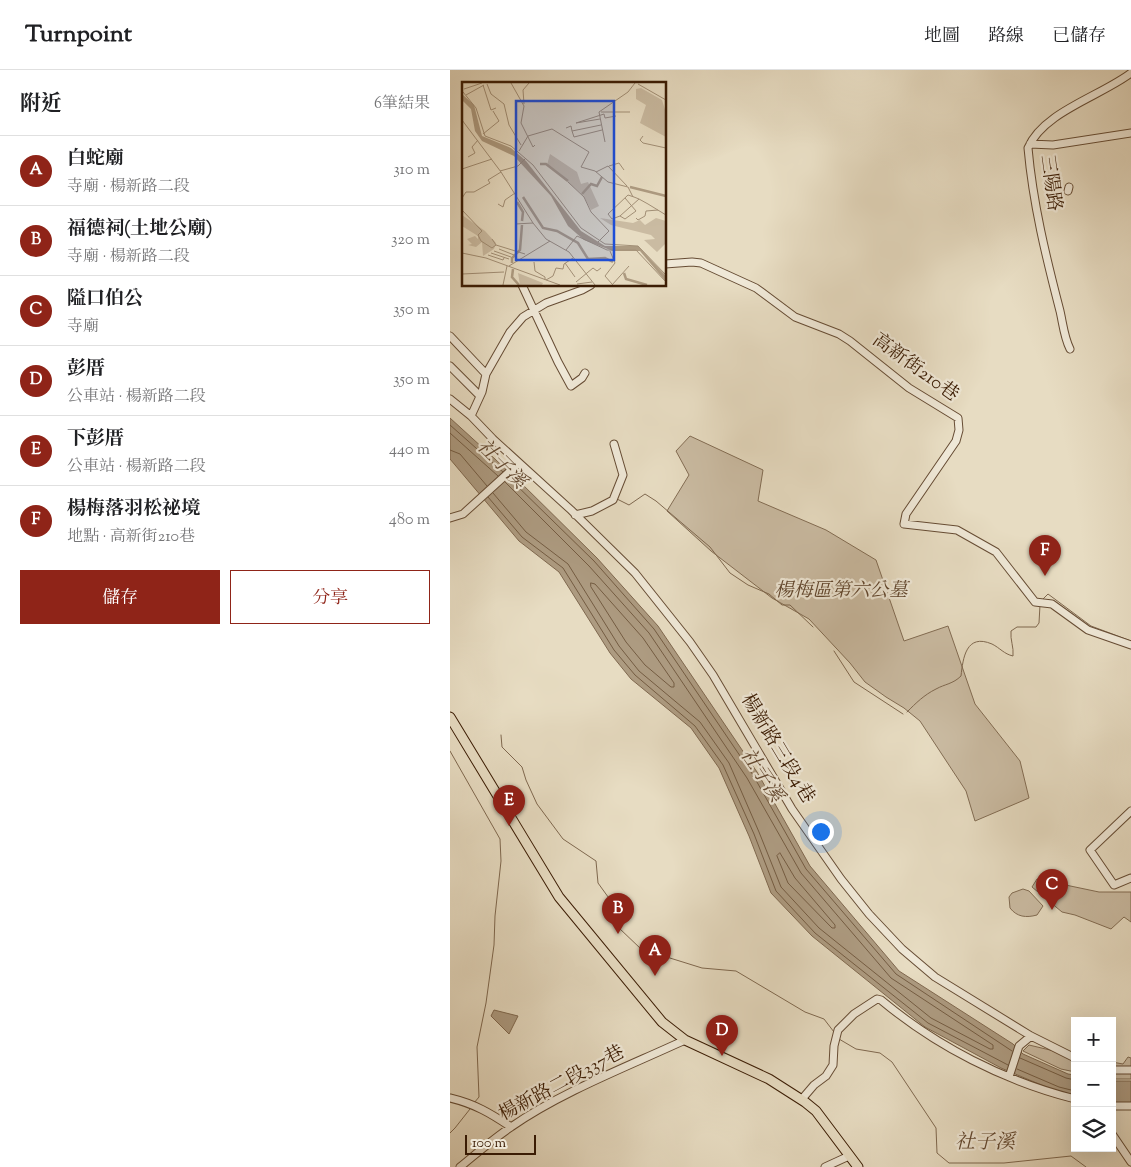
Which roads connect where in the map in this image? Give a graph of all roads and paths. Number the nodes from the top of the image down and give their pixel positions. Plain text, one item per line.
1 (1131, 73) edge
2 (1131, 133) edge
3 (1030, 144) junction
4 (666, 264) edge
5 (522, 286) edge
6 (589, 286) edge
7 (533, 309) junction
8 (450, 336) edge
9 (1070, 349) dead end
10 (450, 366) edge
11 (585, 373) dead end
12 (486, 374) junction
13 (480, 396) junction
14 (450, 399) edge
15 (471, 416) junction
16 (614, 444) dead end
17 (520, 463) junction
18 (575, 515) junction
19 (450, 518) edge
20 (1131, 645) edge
21 (450, 717) edge
22 (1131, 810) edge
23 (1131, 878) edge
24 (1031, 1036) junction
25 (685, 1040) junction
26 (1071, 1056) edge
27 (1116, 1070) edge
28 (1131, 1070) edge
29 (1010, 1075) junction
30 (450, 1098) edge
31 (1071, 1098) edge
32 (802, 1099) junction
33 (1116, 1106) edge
34 (1131, 1106) edge
35 (511, 1127) junction
36 (1116, 1140) edge
37 (849, 1156) junction
38 (1131, 1162) edge
39 (462, 1166) edge
40 (825, 1167) edge
41 (858, 1167) edge

1 - 3 street, 三陽路
2 - 3 street
3 - 9 street, 三陽路
4 - 20 street, 高新街210巷
5 - 7 street
6 - 7 street
7 - 11 street
7 - 12 street
8 - 12 street
10 - 13 street
12 - 13 street
13 - 15 street
14 - 15 street, 楊新路三段4巷
15 - 17 street, 楊新路三段4巷
16 - 18 street
17 - 18 street, 楊新路三段4巷
17 - 19 street
18 - 24 street, 楊新路三段4巷
21 - 25 main road
22 - 23 street
24 - 26 street, 楊新路三段4巷
24 - 29 street
25 - 32 main road
25 - 35 street, 楊新路二段337巷
27 - 28 street
29 - 31 street
29 - 32 street
30 - 35 street
32 - 37 main road
33 - 34 street
35 - 39 street, 楊新路二段337巷
36 - 38 street
37 - 40 street
37 - 41 main road

